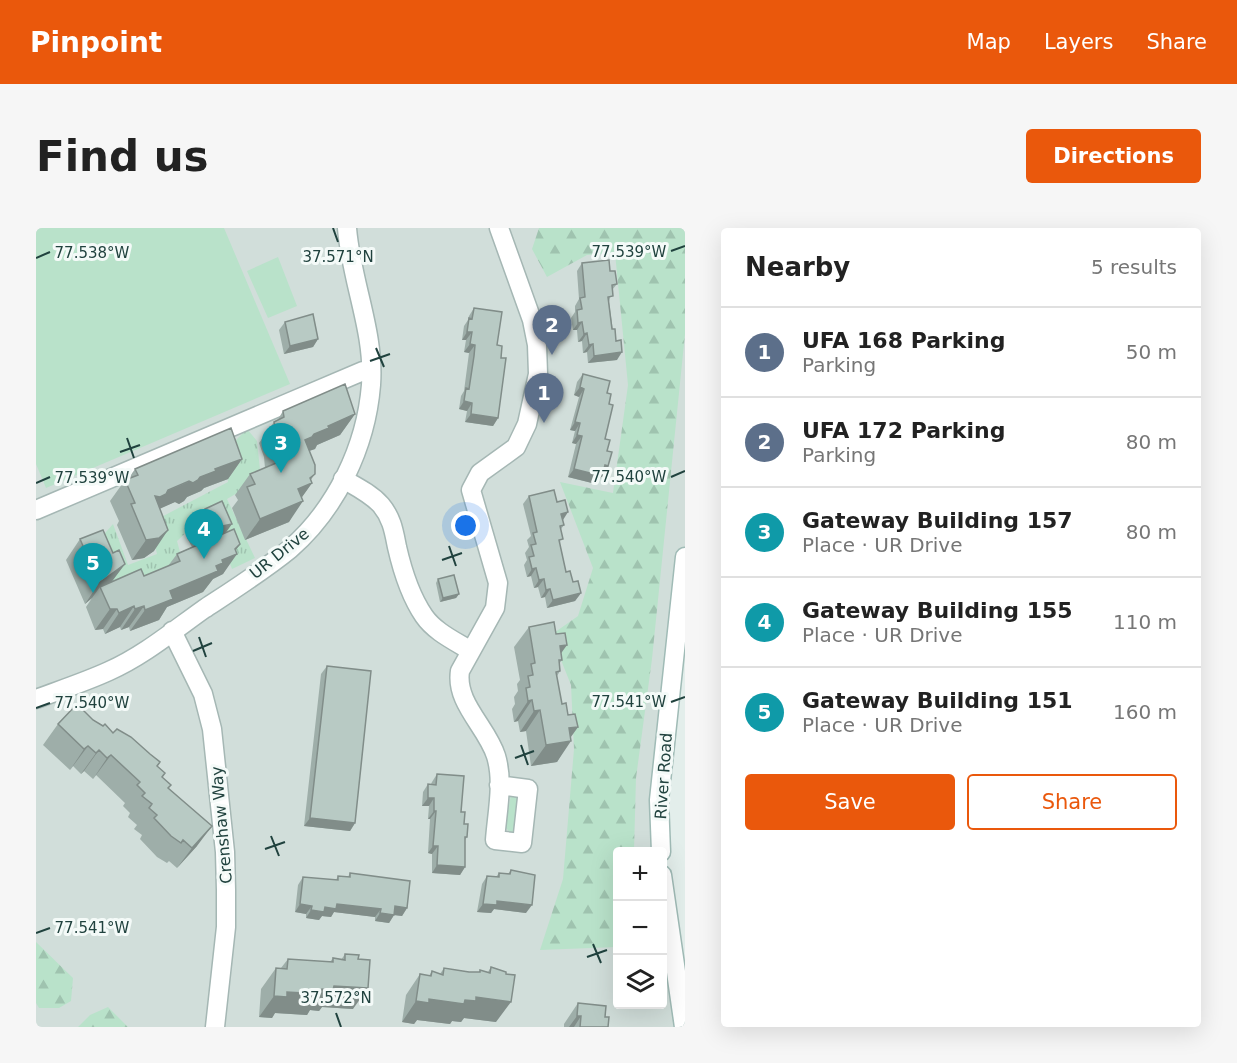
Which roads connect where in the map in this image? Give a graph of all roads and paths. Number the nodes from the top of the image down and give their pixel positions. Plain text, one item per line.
1 (347, 228) edge
2 (499, 228) edge
3 (363, 371) dead end
4 (344, 479) junction
5 (36, 510) edge
6 (685, 557) edge
7 (172, 631) junction
8 (471, 651) junction
9 (36, 699) edge
10 (499, 785) dead end
11 (661, 847) edge
12 (667, 898) edge
13 (681, 977) edge
14 (215, 1027) edge
15 (684, 1027) edge

1 - 4 street, UR Drive
2 - 8 street
3 - 5 street
4 - 7 street, UR Drive
4 - 8 street
6 - 11 street, River Road
7 - 9 street, UR Drive
7 - 14 street, Crenshaw Way
8 - 10 street
12 - 13 street
13 - 15 street

